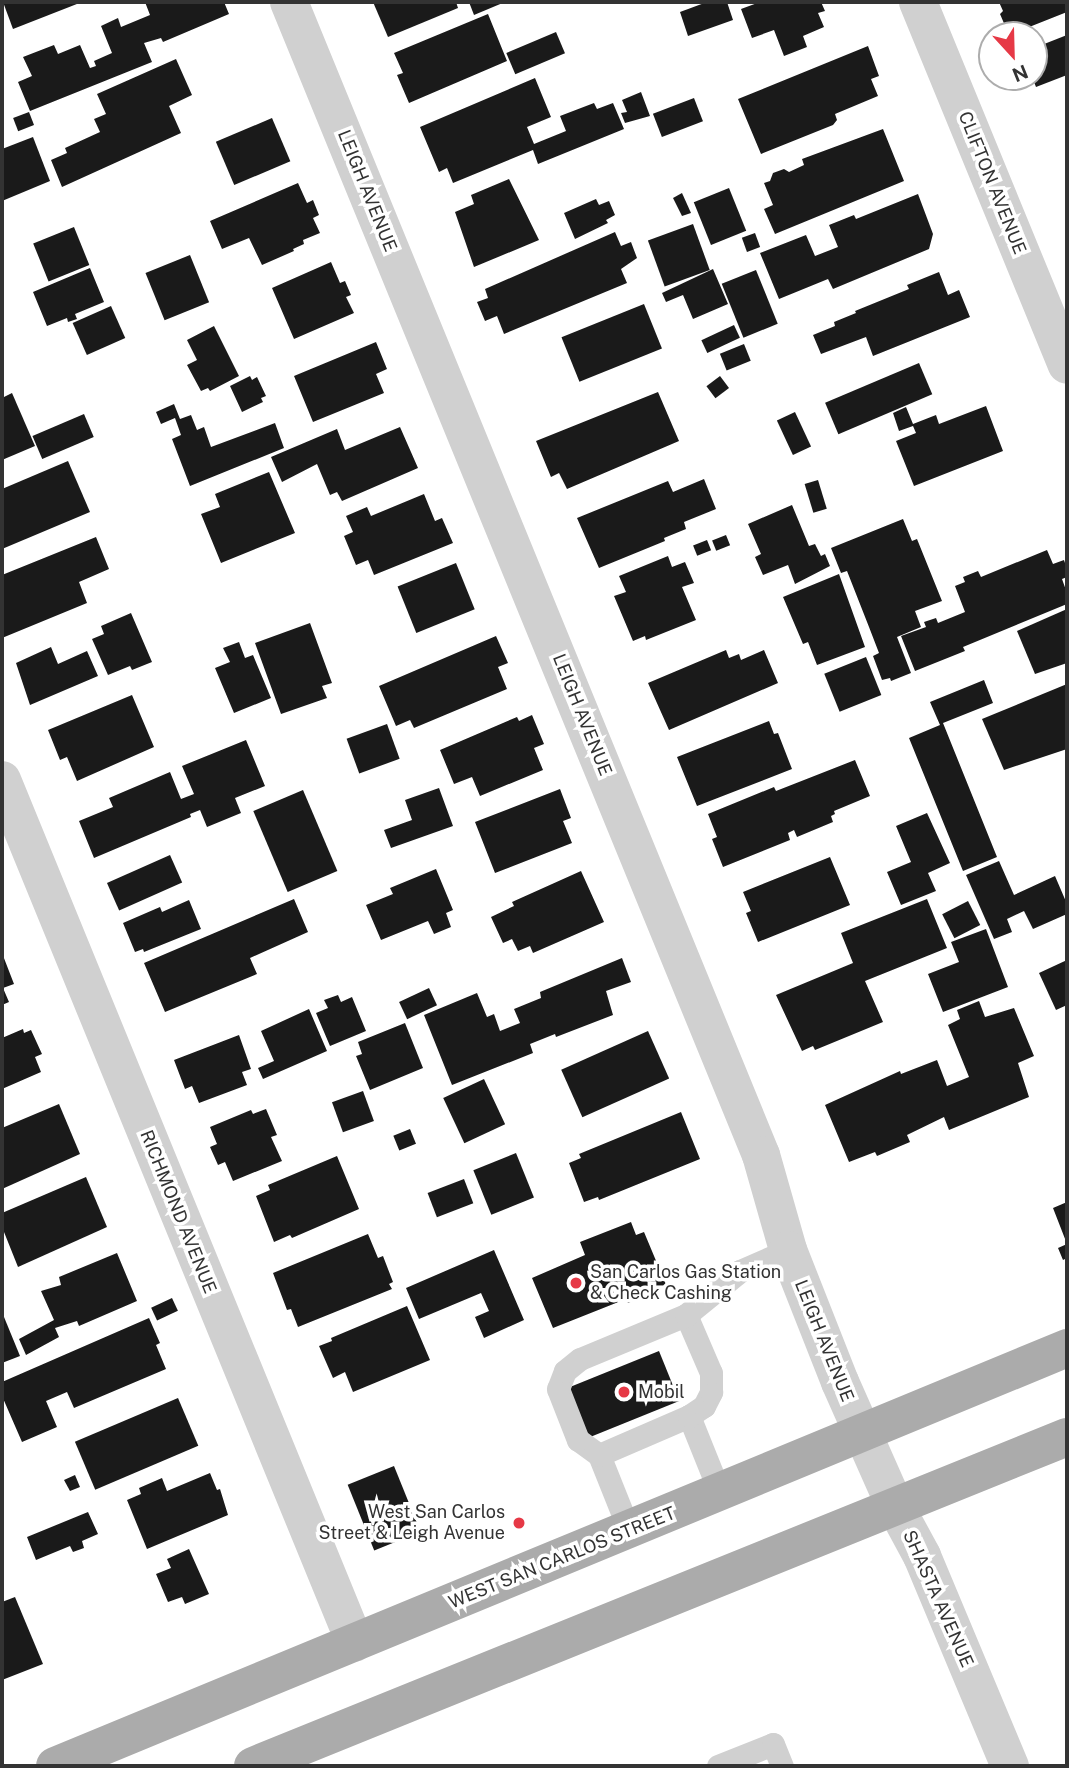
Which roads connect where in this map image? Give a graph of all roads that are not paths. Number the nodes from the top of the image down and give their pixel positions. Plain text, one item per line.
1 (289, 2) edge
2 (918, 2) edge
3 (1067, 365) edge
4 (2, 780) edge
5 (788, 1250) junction
6 (686, 1315) junction
7 (1067, 1348) edge
8 (689, 1416) junction
9 (862, 1433) junction
10 (1067, 1437) edge
11 (599, 1455) junction
12 (720, 1493) junction
13 (895, 1506) junction
14 (629, 1530) junction
15 (355, 1643) junction
16 (135, 1733) junction
17 (55, 1766) edge
18 (101, 1766) edge
19 (253, 1766) edge
20 (718, 1766) edge
21 (782, 1766) edge
22 (1010, 1766) edge

1 - 5 street, LEIGH AVENUE
2 - 3 street, CLIFTON AVENUE
4 - 15 street, RICHMOND AVENUE
5 - 6 lane
5 - 9 street, LEIGH AVENUE
6 - 8 lane
6 - 11 lane
7 - 9 main road, WEST SAN CARLOS STREET
8 - 11 lane
8 - 12 lane
9 - 12 main road, WEST SAN CARLOS STREET
9 - 13 street, SHASTA AVENUE
10 - 13 main road
11 - 14 lane
12 - 14 main road, WEST SAN CARLOS STREET
13 - 19 main road
13 - 22 street, SHASTA AVENUE
14 - 15 main road, WEST SAN CARLOS STREET
15 - 16 main road, WEST SAN CARLOS STREET
16 - 17 main road, WEST SAN CARLOS STREET
16 - 18 main road
20 - 21 lane

